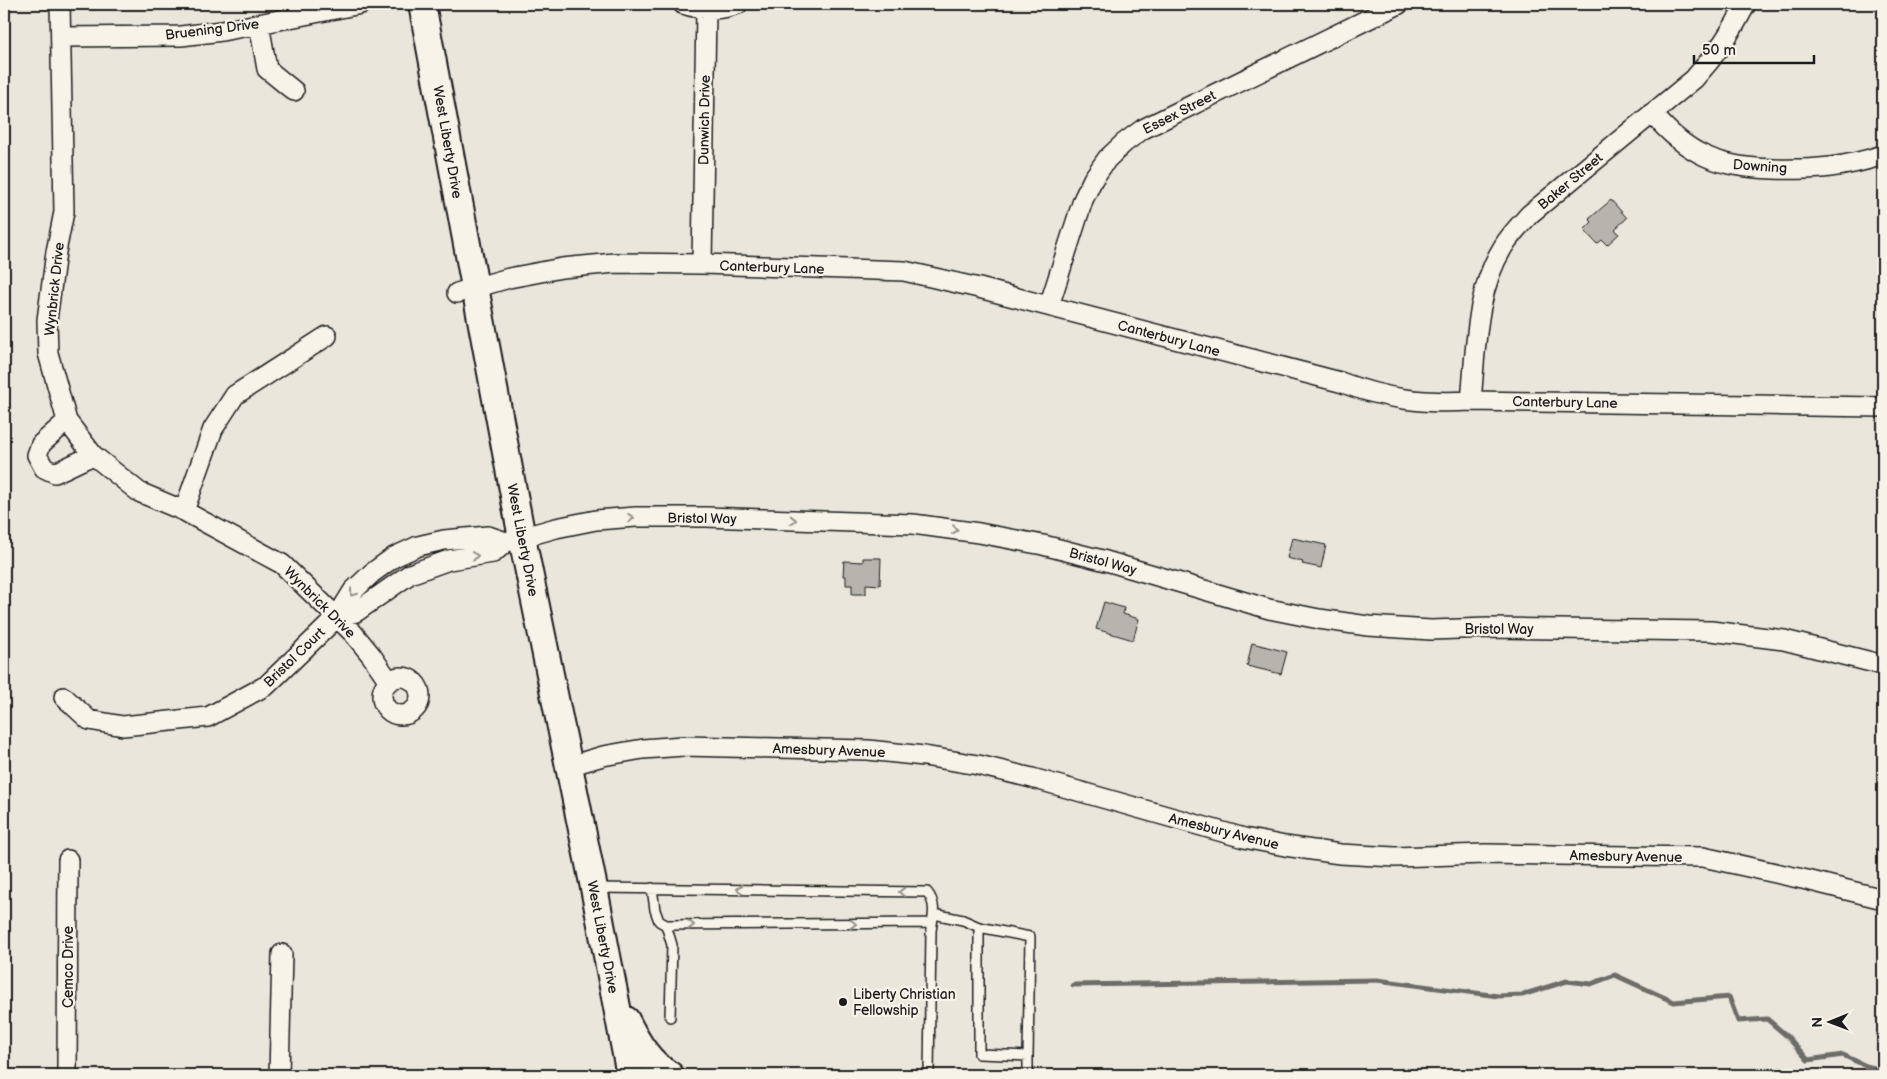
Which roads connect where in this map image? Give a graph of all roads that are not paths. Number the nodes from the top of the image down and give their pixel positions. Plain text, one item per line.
1 (60, 4) edge
2 (361, 4) edge
3 (422, 4) edge
4 (682, 4) edge
5 (738, 4) edge
6 (1399, 4) edge
7 (1746, 4) edge
8 (706, 10) junction
9 (259, 24) junction
10 (60, 37) junction
11 (294, 91) dead end
12 (1652, 113) junction
13 (1883, 155) edge
14 (702, 264) junction
15 (466, 291) junction
16 (1048, 306) junction
17 (328, 336) dead end
18 (1471, 401) junction
19 (1883, 407) edge
20 (67, 421) junction
21 (93, 455) junction
22 (184, 511) junction
23 (444, 540) junction
24 (514, 540) junction
25 (449, 560) junction
26 (414, 561) junction
27 (337, 617) junction
28 (1883, 665) edge
29 (389, 682) dead end
30 (64, 697) dead end
31 (569, 766) junction
32 (68, 860) dead end
33 (594, 888) junction
34 (652, 888) junction
35 (1883, 899) edge
36 (933, 919) junction
37 (666, 925) junction
38 (979, 927) junction
39 (282, 954) dead end
40 (616, 1000) junction
41 (670, 1017) dead end
42 (1028, 1056) junction
43 (67, 1075) edge
44 (278, 1075) edge
45 (630, 1075) edge
46 (670, 1075) edge
47 (929, 1075) edge
48 (1028, 1075) edge

1 - 10 street, Wynbrick Drive
2 - 9 street, Bruening Drive
3 - 15 main road, West Liberty Drive
4 - 8 street
5 - 8 street
6 - 16 street, Essex Street
7 - 12 street, Baker Street
8 - 14 street, Dunwich Drive
9 - 10 street, Bruening Drive
9 - 11 street
10 - 20 street, Wynbrick Drive
12 - 13 street, Downing
12 - 18 street, Baker Street
14 - 15 street, Canterbury Lane
14 - 16 street, Canterbury Lane
15 - 24 main road, West Liberty Drive
16 - 18 street, Canterbury Lane
17 - 22 street
18 - 19 street, Canterbury Lane
20 - 21 street, Wynbrick Drive
20 - 21 street
21 - 22 street, Wynbrick Drive
22 - 27 street, Wynbrick Drive
23 - 24 street
23 - 25 lane
23 - 26 street
25 -> 24 street, Bristol Way
24 -> 28 street, Bristol Way
24 - 31 main road, West Liberty Drive
25 - 26 street, Bristol Way
26 - 27 street, Bristol Way
27 - 29 street, Wynbrick Drive
27 - 30 street, Bristol Court
31 - 33 main road, West Liberty Drive
31 - 35 street, Amesbury Avenue
32 - 43 street, Cemco Drive
33 - 34 lane
33 - 40 main road, West Liberty Drive
36 -> 34 lane
34 - 37 lane
37 -> 36 lane
36 - 38 lane
36 - 47 lane
37 - 41 lane
38 - 42 lane
38 - 42 lane
39 - 44 street
40 - 45 main road, West Liberty Drive
40 - 46 main road
42 - 48 lane

